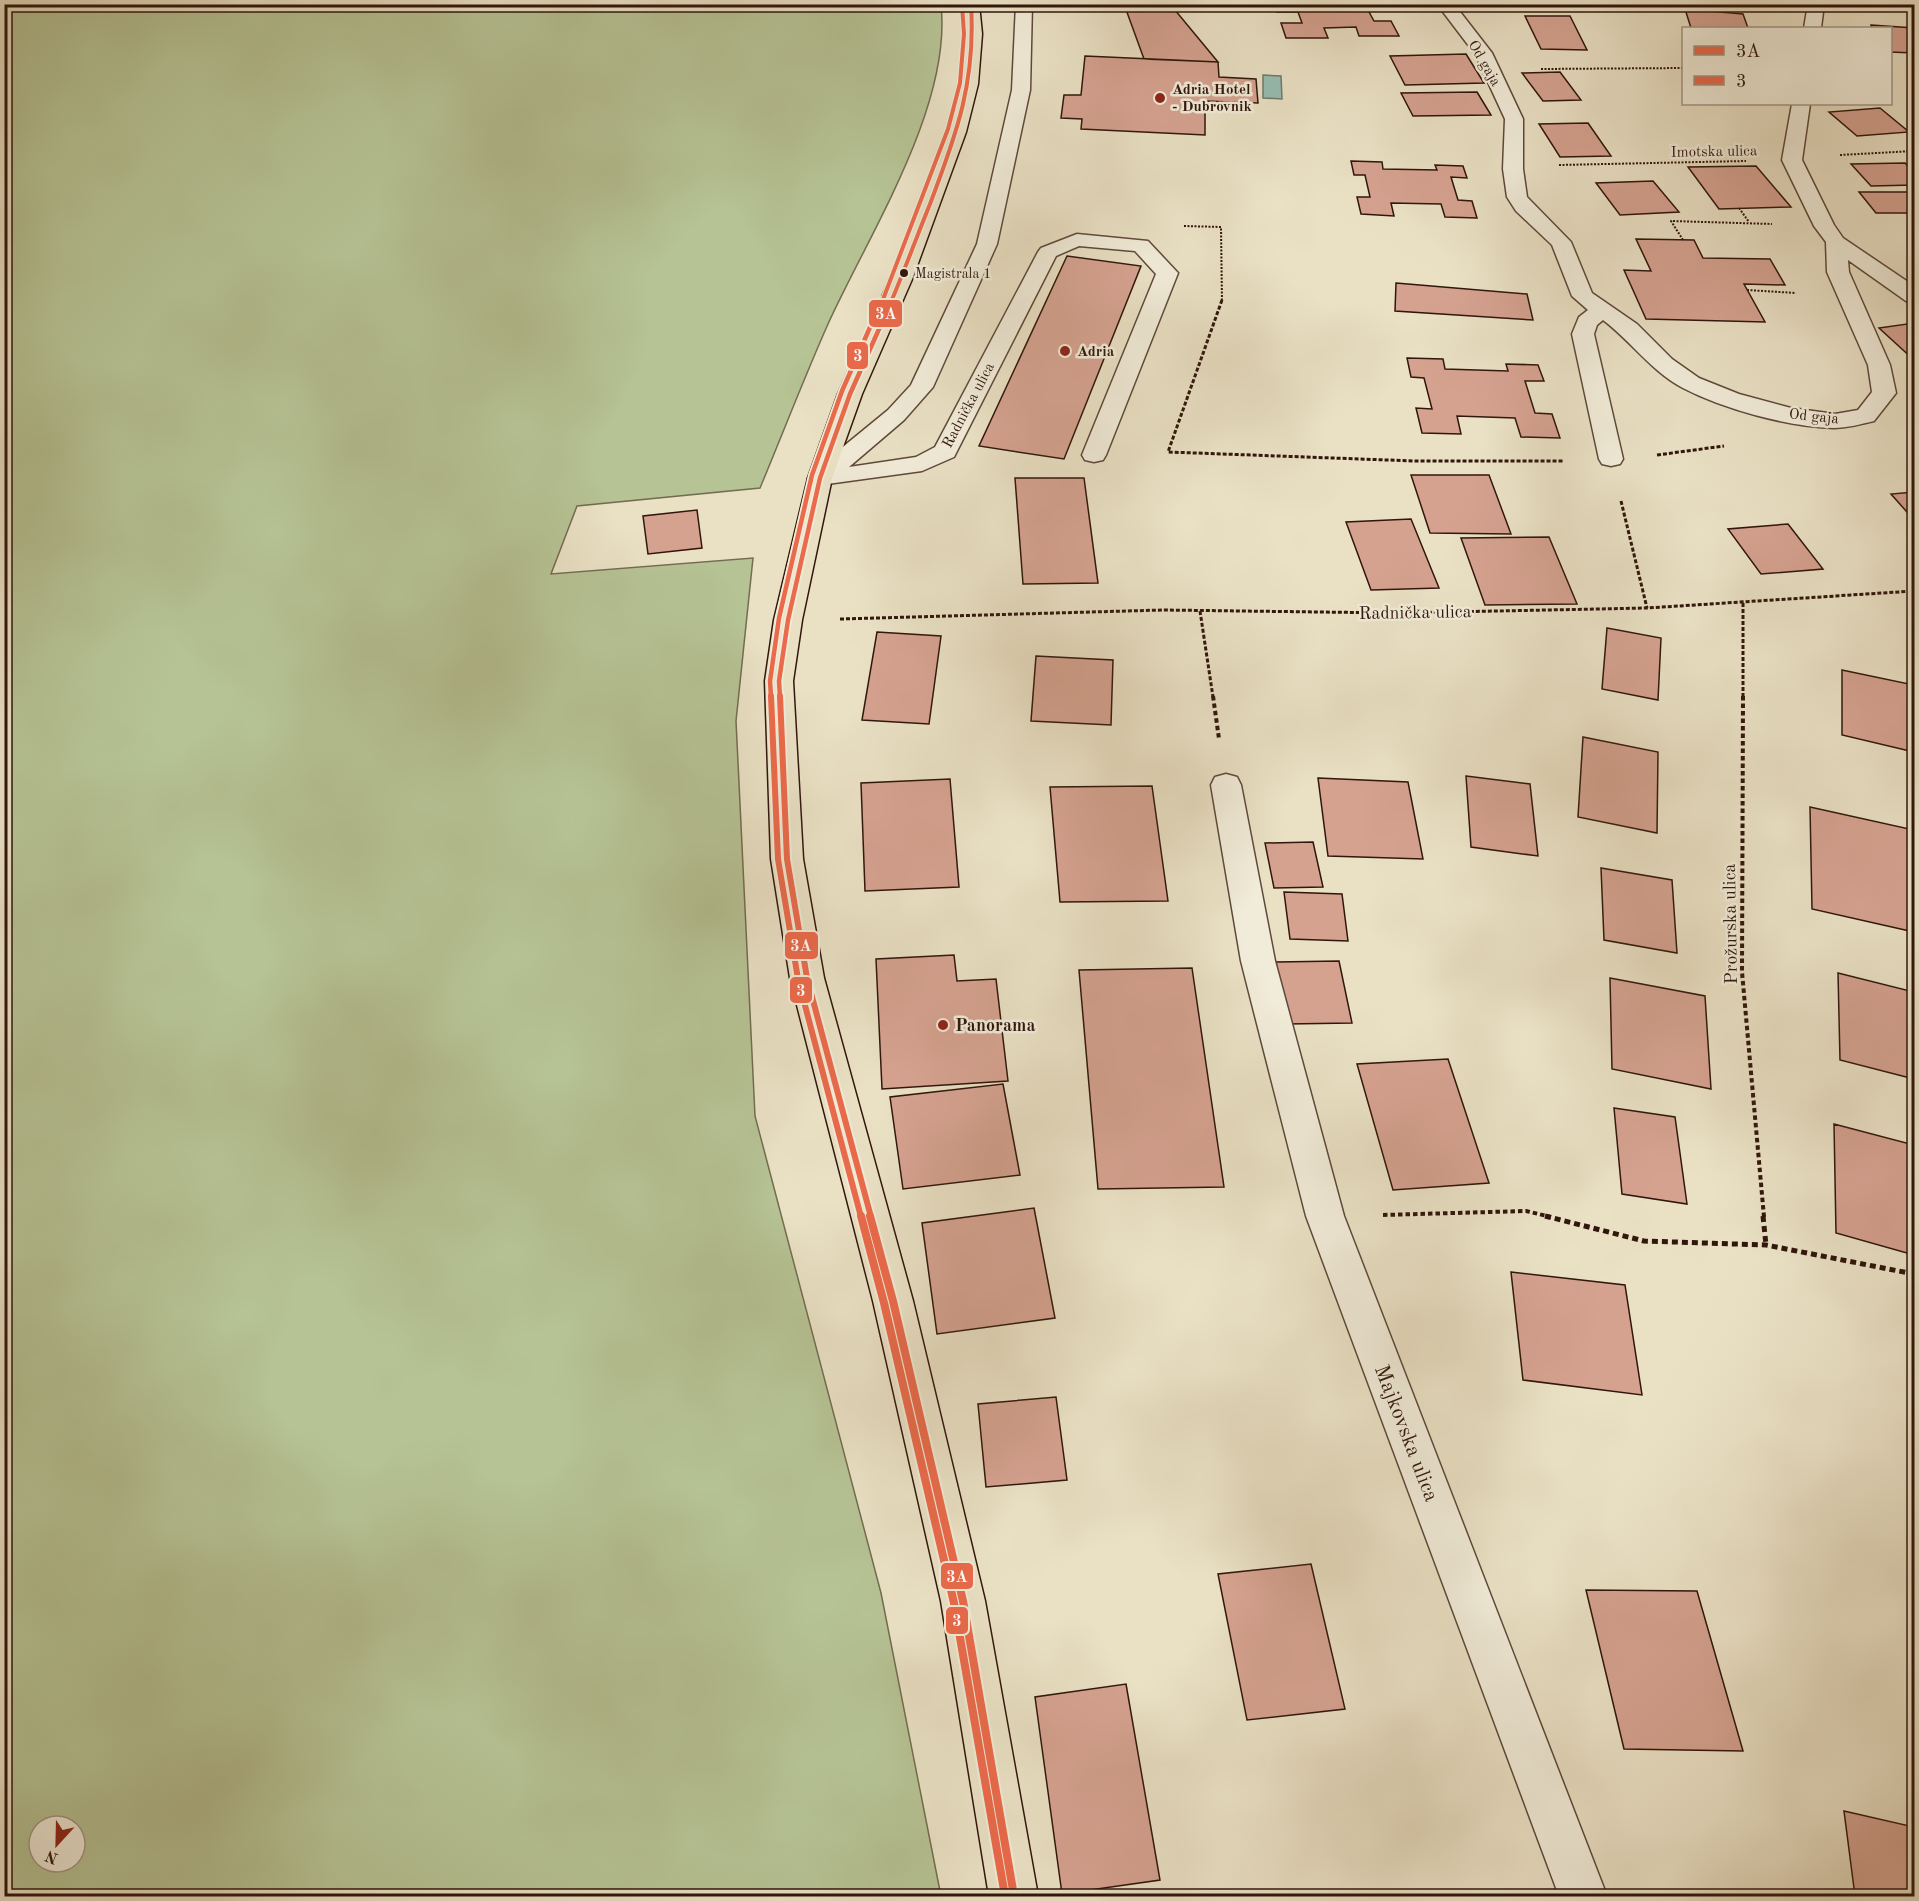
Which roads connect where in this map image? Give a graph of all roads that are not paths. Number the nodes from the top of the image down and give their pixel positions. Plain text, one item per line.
1 (971, 4) edge
2 (1024, 4) edge
3 (1445, 4) edge
4 (1816, 4) edge
5 (1813, 27) edge
6 (1801, 105) edge
7 (1830, 233) junction
8 (1914, 296) edge
9 (1601, 311) junction
10 (1095, 455) dead end
11 (1611, 459) road end
12 (820, 478) junction
13 (1226, 785) road end
14 (1014, 1896) edge
15 (1583, 1896) edge

1 - 12 main road
2 - 12 street
3 - 9 street, Od gaja
4 - 5 street
6 - 7 street
7 - 8 street
7 - 9 street, Od gaja
9 - 11 street
10 - 12 street, Radnička ulica
12 - 14 main road
13 - 15 street, Majkovska ulica

